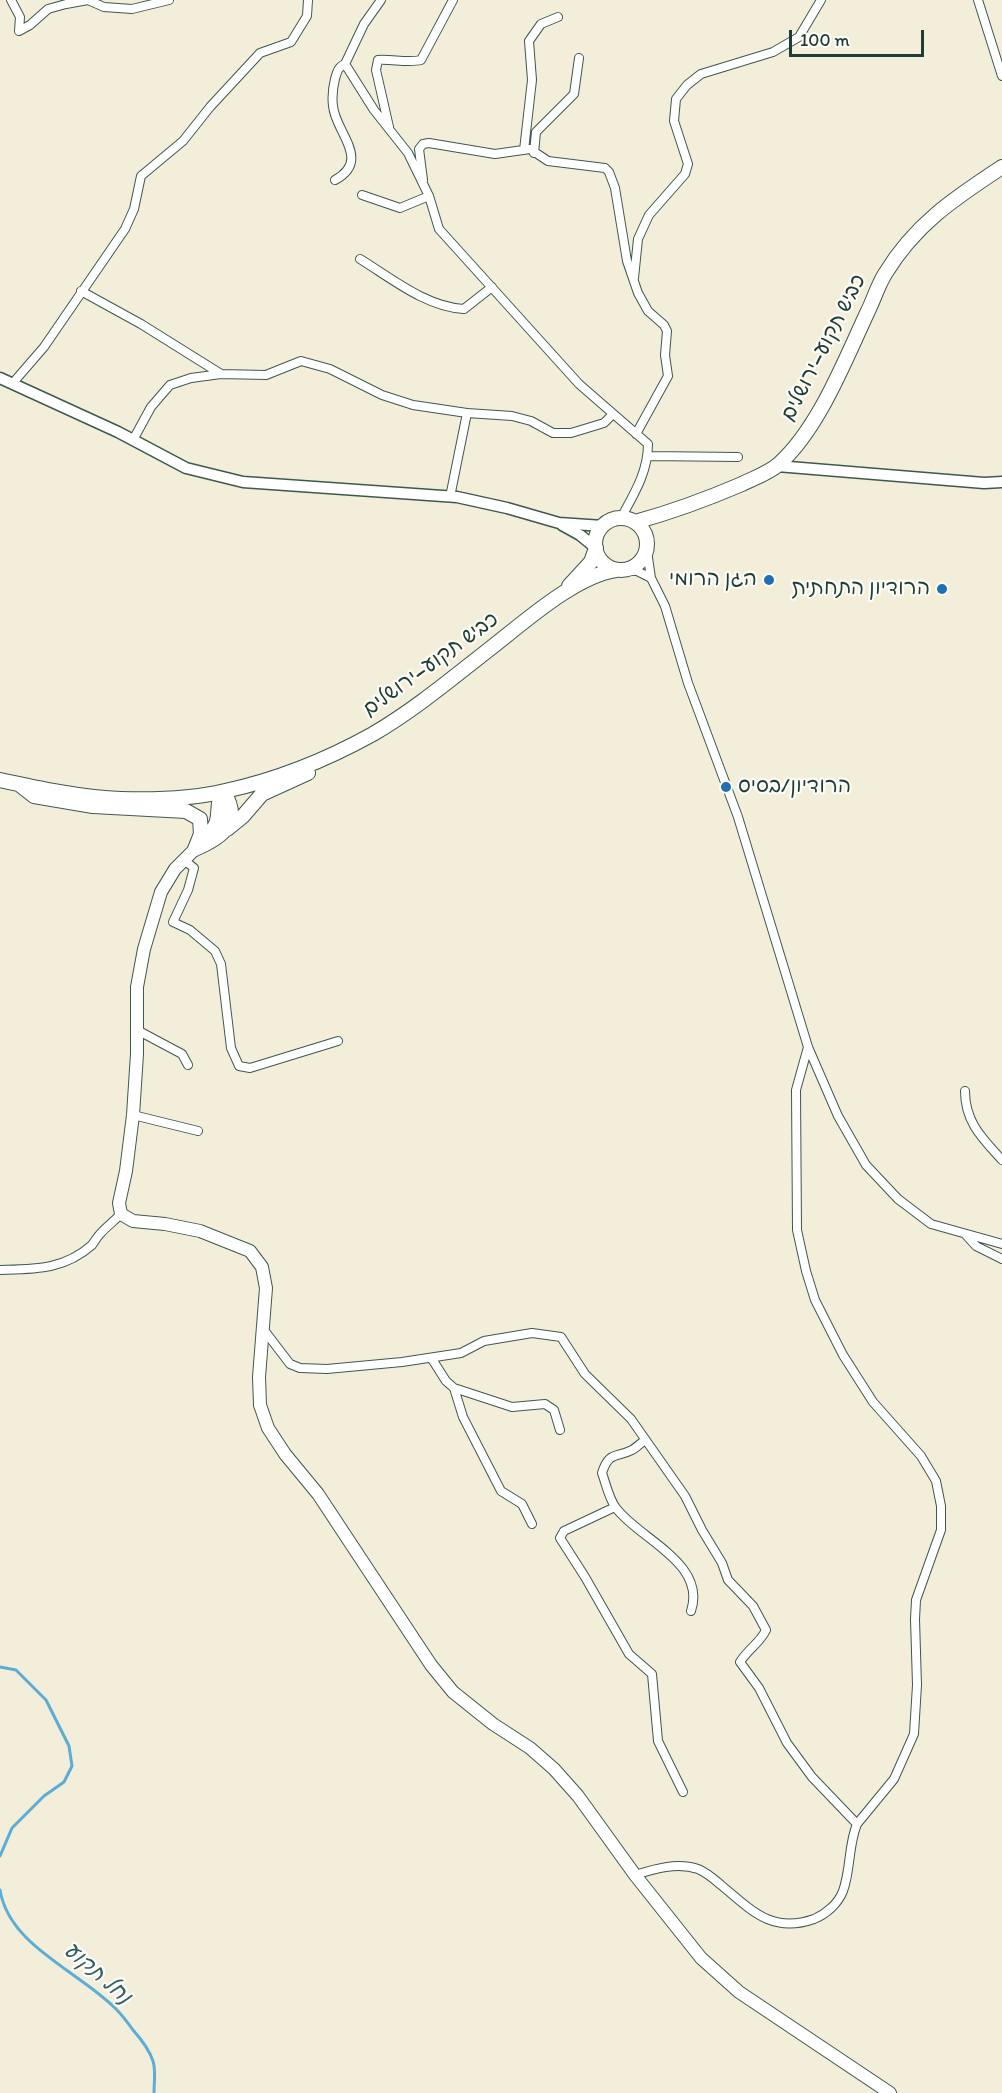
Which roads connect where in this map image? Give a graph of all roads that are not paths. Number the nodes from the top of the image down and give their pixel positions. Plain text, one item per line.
1 (11, 0) edge
2 (169, 0) edge
3 (308, 0) edge
4 (381, 0) edge
5 (453, 0) edge
6 (821, 0) edge
7 (978, 0) edge
8 (558, 17) dead end
9 (579, 58) dead end
10 (345, 64) junction
11 (1002, 76) edge
12 (389, 129) junction
13 (524, 150) junction
14 (534, 153) junction
15 (1002, 167) edge
16 (335, 180) dead end
17 (424, 186) junction
18 (362, 195) dead end
19 (429, 196) junction
20 (360, 259) dead end
21 (634, 281) junction
22 (492, 287) junction
23 (81, 291) junction
24 (221, 374) junction
25 (0, 378) edge
26 (12, 384) junction
27 (467, 413) junction
28 (613, 414) junction
29 (636, 434) junction
30 (133, 440) junction
31 (648, 456) junction
32 (738, 457) dead end
33 (777, 466) junction
34 (1002, 482) edge
35 (450, 496) junction
36 (662, 515) junction
37 (628, 520) junction
38 (559, 523) junction
39 (603, 526) junction
40 (646, 536) junction
41 (596, 548) junction
42 (646, 550) junction
43 (620, 570) junction
44 (651, 578) junction
45 (564, 592) junction
46 (353, 744) junction
47 (0, 780) edge
48 (18, 784) junction
49 (224, 792) junction
50 (227, 829) junction
51 (195, 849) junction
52 (184, 860) junction
53 (137, 1030) junction
54 (338, 1041) dead end
55 (808, 1047) junction
56 (188, 1065) dead end
57 (965, 1091) dead end
58 (133, 1115) junction
59 (198, 1131) dead end
60 (1002, 1160) edge
61 (121, 1214) junction
62 (966, 1235) junction
63 (1002, 1244) edge
64 (1002, 1259) edge
65 (0, 1270) edge
66 (264, 1330) junction
67 (432, 1359) junction
68 (454, 1388) junction
69 (560, 1430) dead end
70 (645, 1440) junction
71 (615, 1507) junction
72 (532, 1524) dead end
73 (691, 1611) dead end
74 (683, 1792) dead end
75 (857, 1824) junction
76 (635, 1875) junction
77 (890, 2093) edge

1 - 2 street
3 - 23 street
4 - 10 street
5 - 12 street
6 - 21 street
7 - 11 street
8 - 13 street
9 - 14 street
10 - 12 street
10 - 16 street
12 - 17 street
13 - 14 street
13 - 17 street
14 - 21 street
15 - 33 main road, כביש תקוע–ירושלים
17 - 19 street
18 - 19 street
19 - 22 street
20 - 22 street
21 - 29 street
22 - 28 street
23 - 24 street
23 - 26 street
24 - 27 street
24 - 30 street
25 - 26 street
26 - 30 street
27 - 28 street
27 - 35 street
28 - 29 street
29 - 31 street
30 - 35 street
31 - 32 street
31 - 37 street
33 - 34 street
33 - 36 main road, כביש תקוע–ירושלים
35 - 38 street
36 - 37 main road, כביש תקוע–ירושלים
36 - 40 main road
37 - 39 main road
37 - 40 main road
38 - 39 street
38 - 41 street
39 - 41 main road
40 - 42 main road
41 - 43 main road
41 - 45 main road, כביש תקוע–ירושלים
42 - 43 main road
42 - 44 street
43 - 44 street
43 - 45 main road, כביש תקוע–ירושלים
44 - 55 street
45 - 46 main road, כביש תקוע–ירושלים
46 - 49 main road, כביש תקוע–ירושלים
46 - 50 main road
47 - 48 main road, כביש תקוע–ירושלים
48 - 49 main road, כביש תקוע–ירושלים
48 - 51 main road
49 - 50 main road
49 - 51 main road
50 - 51 main road
51 - 52 main road
52 - 53 main road
52 - 54 street
53 - 56 street
53 - 58 main road
55 - 62 street
55 - 75 street
57 - 60 street
58 - 59 street
58 - 61 main road
61 - 65 street
61 - 66 main road
62 - 63 street
62 - 64 street
66 - 67 street
66 - 76 main road
67 - 68 street
67 - 70 street
68 - 69 street
68 - 72 street
70 - 71 street
70 - 75 street
71 - 73 street
71 - 74 street
75 - 76 street
76 - 77 main road

